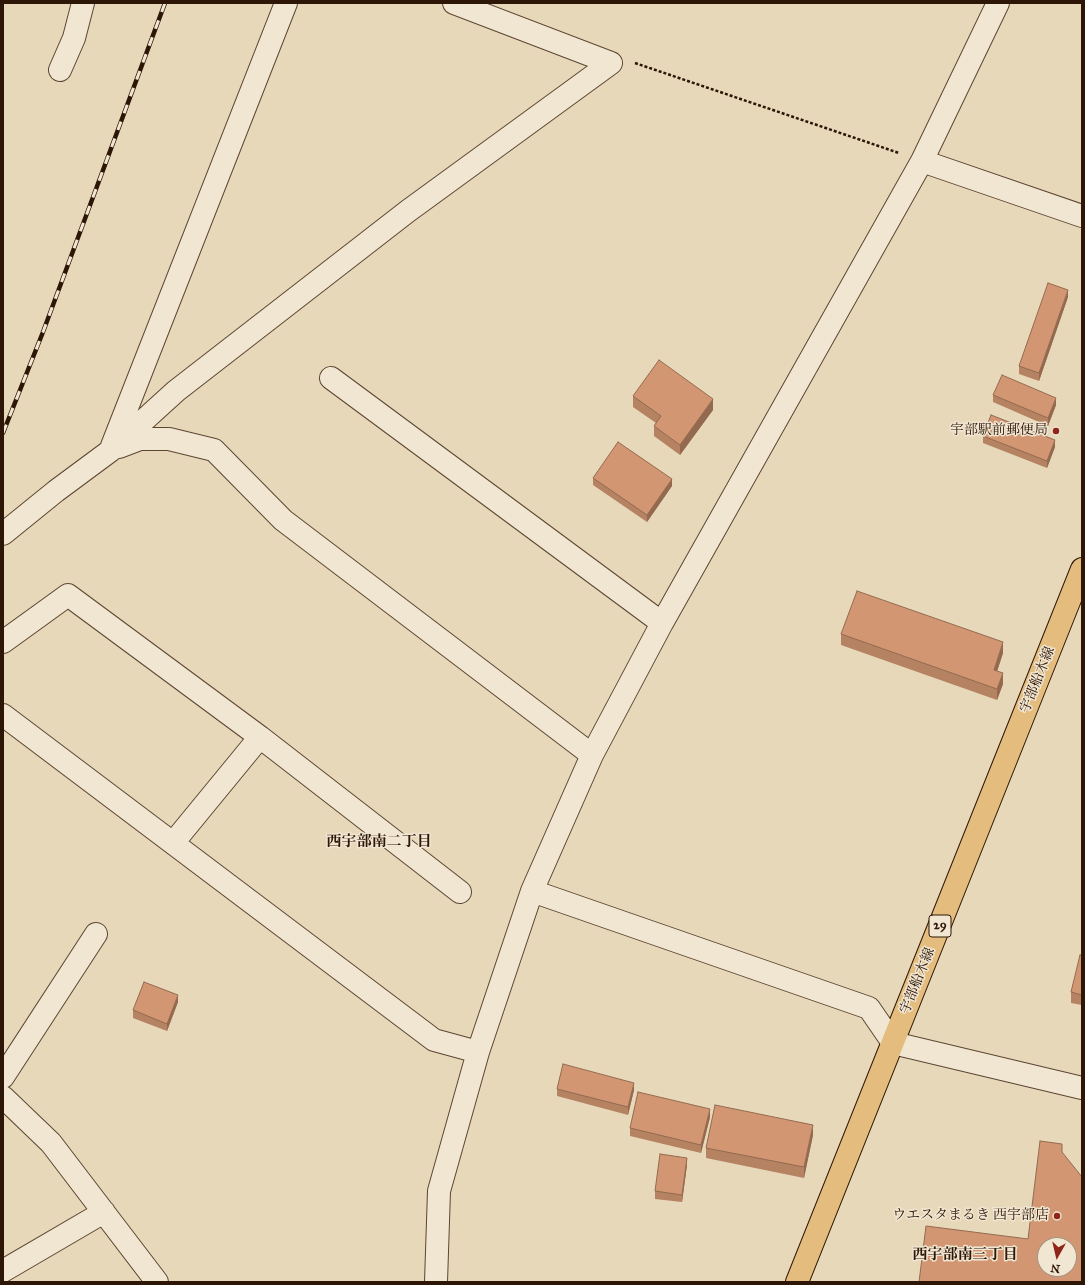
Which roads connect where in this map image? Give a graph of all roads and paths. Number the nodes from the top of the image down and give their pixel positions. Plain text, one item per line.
1 (83, 3) edge
2 (286, 3) edge
3 (454, 3) edge
4 (998, 3) edge
5 (611, 64) junction
6 (60, 70) dead end
7 (922, 161) junction
8 (1082, 216) edge
9 (331, 378) dead end
10 (110, 451) junction
11 (3, 534) edge
12 (1082, 569) edge
13 (662, 623) junction
14 (3, 642) edge
15 (3, 715) edge
16 (260, 737) junction
17 (592, 755) junction
18 (173, 842) junction
19 (532, 891) junction
20 (460, 892) dead end
21 (96, 934) dead end
22 (893, 1043) junction
23 (478, 1052) junction
24 (3, 1077) edge
25 (1082, 1088) edge
26 (3, 1098) edge
27 (104, 1212) junction
28 (3, 1271) edge
29 (157, 1282) edge
30 (436, 1282) edge
31 (797, 1282) edge

1 - 6 street
2 - 10 street
3 - 5 street
4 - 7 street
5 - 7 path
5 - 10 street
7 - 8 street
7 - 13 street
9 - 13 street
10 - 11 street
10 - 17 street
12 - 22 main road, 宇部船木線 / 29
13 - 17 street
14 - 16 street
15 - 18 street
16 - 18 street
16 - 20 street
17 - 19 street
18 - 23 street
19 - 22 street
19 - 23 street
21 - 24 street
22 - 25 street
22 - 31 main road, 宇部船木線 / 29
23 - 30 street
26 - 27 street
27 - 28 street
27 - 29 street

